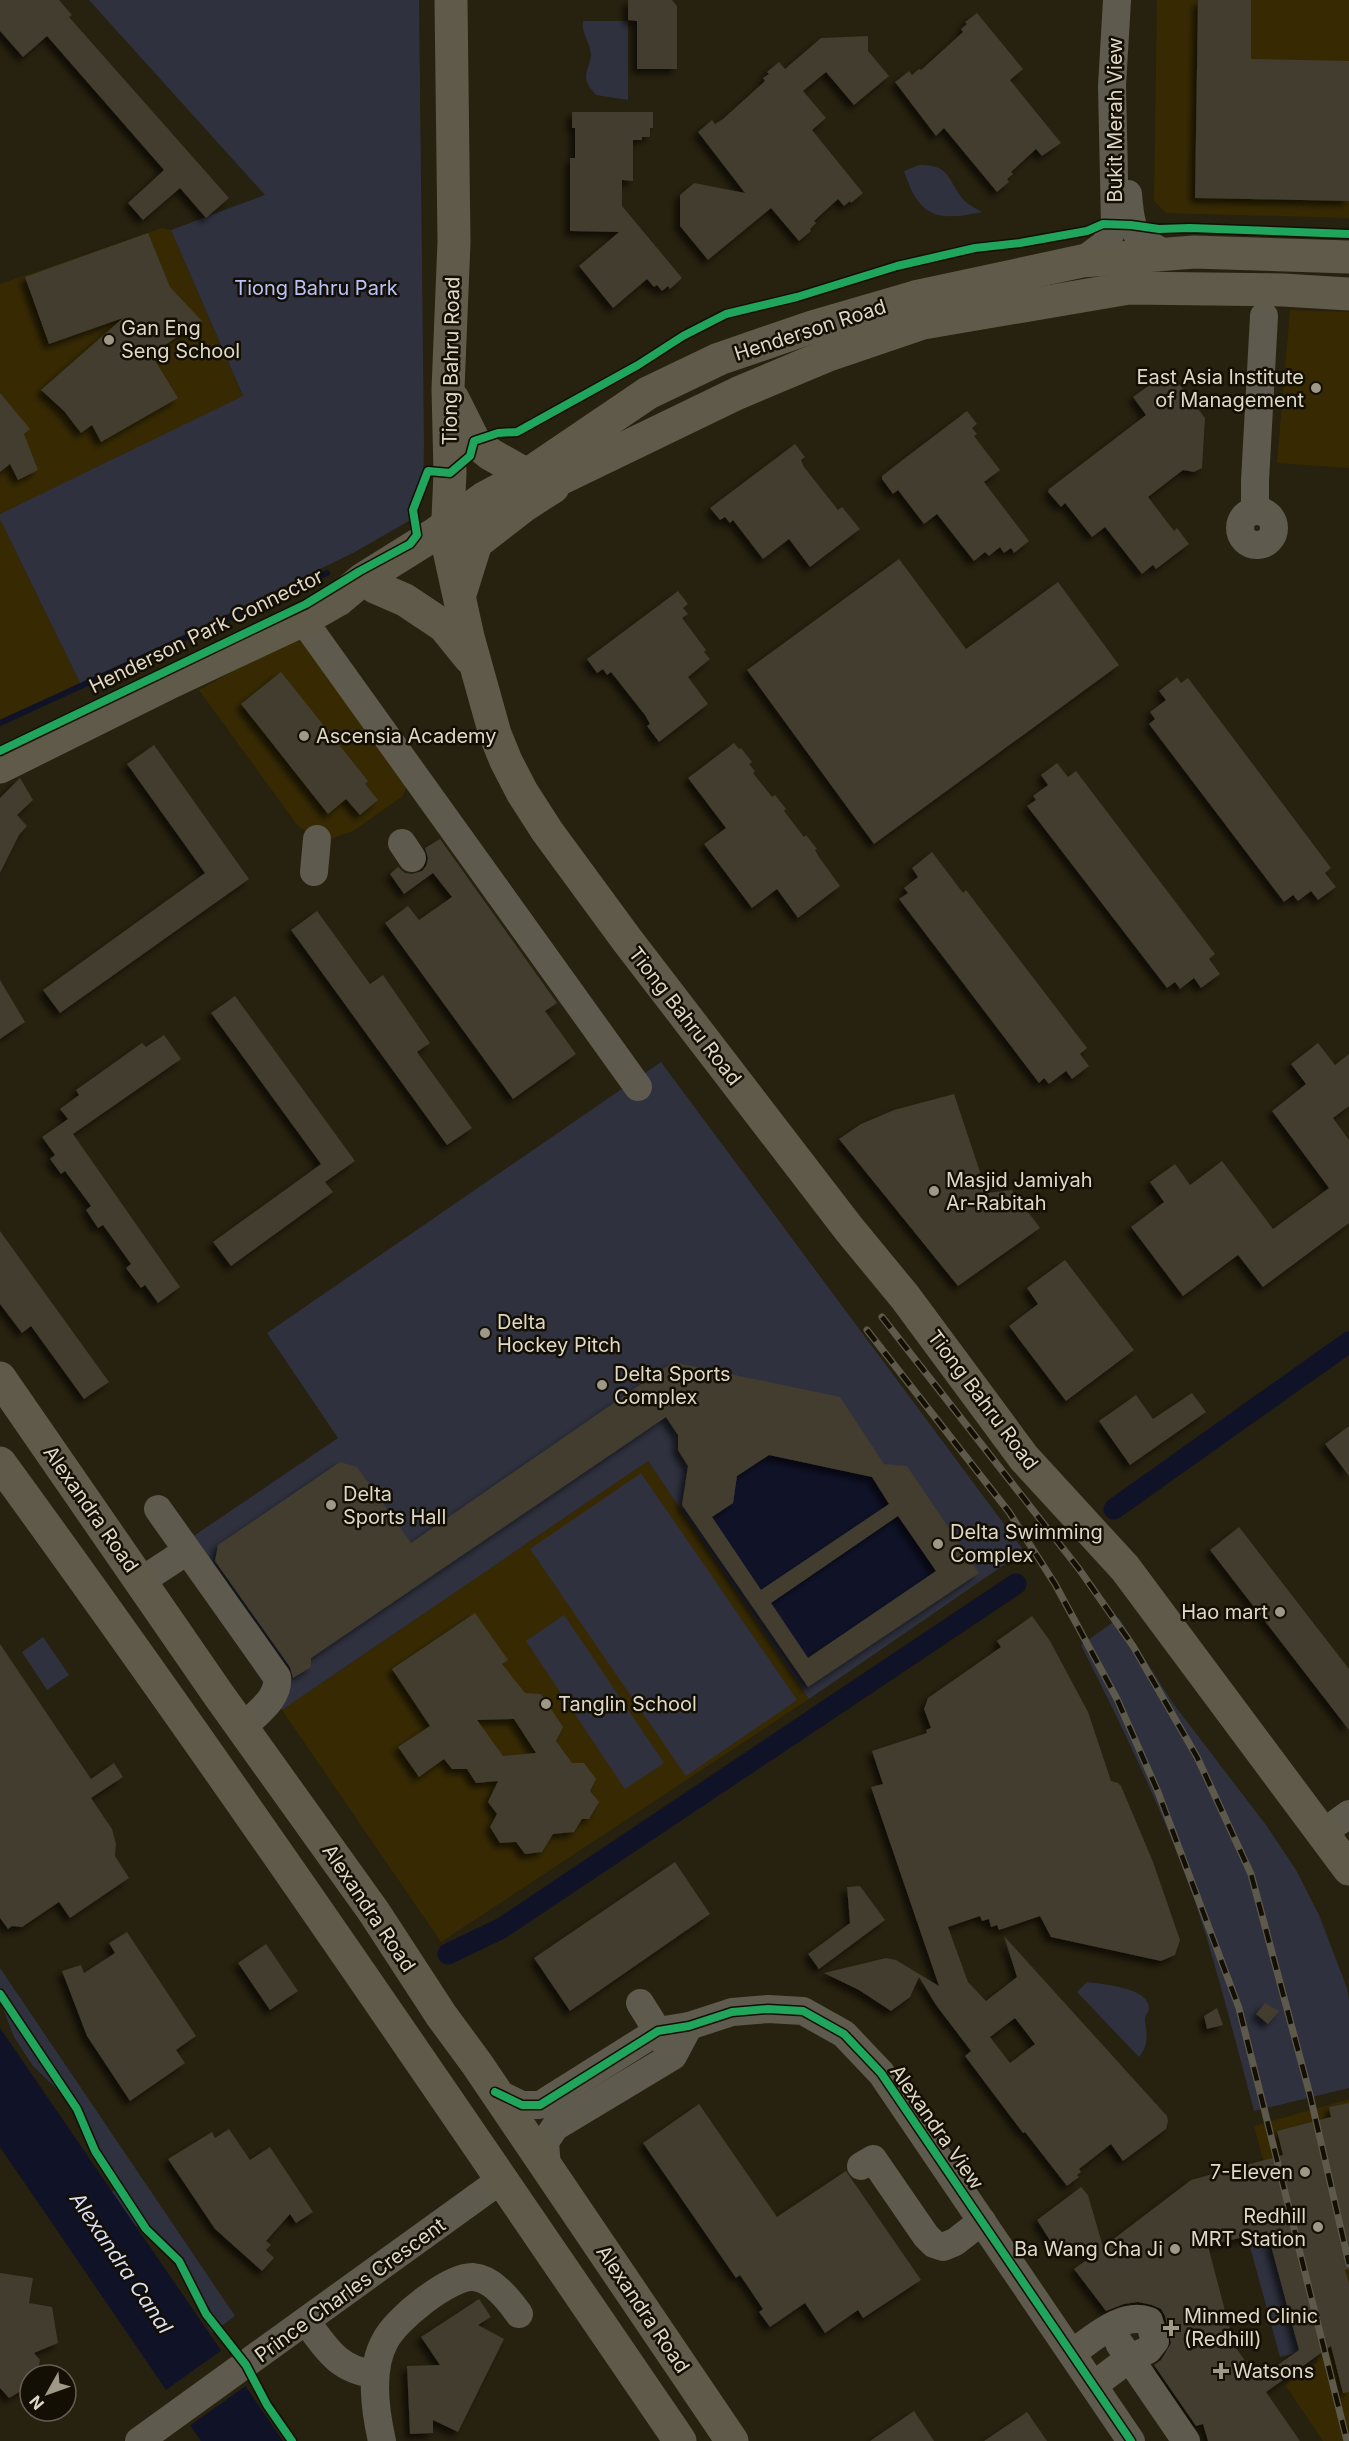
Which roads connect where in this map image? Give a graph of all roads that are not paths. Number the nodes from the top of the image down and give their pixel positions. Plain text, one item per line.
1 (451, 0) edge
2 (1117, 0) edge
3 (1129, 0) edge
4 (1164, 253) junction
5 (1349, 257) edge
6 (1082, 261) junction
7 (1349, 294) edge
8 (1264, 316) dead end
9 (448, 389) junction
10 (598, 459) junction
11 (527, 475) junction
12 (1255, 510) dead end
13 (447, 532) junction
14 (375, 587) junction
15 (460, 595) junction
16 (338, 600) junction
17 (303, 620) junction
18 (477, 666) junction
19 (0, 767) edge
20 (317, 839) dead end
21 (314, 872) dead end
22 (638, 1088) dead end
23 (0, 1378) edge
24 (0, 1463) edge
25 (158, 1509) dead end
26 (187, 1551) junction
27 (141, 1581) junction
28 (242, 1728) junction
29 (1342, 1843) edge
30 (640, 2003) dead end
31 (441, 2015) junction
32 (689, 2026) junction
33 (658, 2031) junction
34 (403, 2038) junction
35 (673, 2056) junction
36 (495, 2092) junction
37 (861, 2166) dead end
38 (547, 2168) junction
39 (502, 2179) junction
40 (982, 2221) junction
41 (519, 2314) dead end
42 (306, 2321) junction
43 (1109, 2328) junction
44 (1072, 2353) junction
45 (1130, 2358) junction
46 (374, 2374) junction
47 (1094, 2385) junction
48 (139, 2441) edge
49 (382, 2441) edge
50 (680, 2441) edge
51 (732, 2441) edge
52 (1131, 2441) edge
53 (1186, 2441) edge

1 - 9 main road, Tiong Bahru Road
2 - 6 street, Bukit Merah View
3 - 4 street, Bukit Merah View
4 - 5 main road, Henderson Road
4 - 6 main road, Henderson Road
6 - 11 main road, Henderson Road
7 - 10 main road, Henderson Road
8 - 12 street
9 - 11 main road
9 - 13 main road, Tiong Bahru Road
10 - 13 main road, Henderson Road
10 - 15 main road
11 - 13 main road, Henderson Road
13 - 14 main road, Henderson Road
13 - 15 main road, Tiong Bahru Road
13 - 16 main road, Henderson Road
14 - 16 main road, Henderson Road
14 - 18 main road
15 - 18 main road, Tiong Bahru Road
16 - 17 main road, Henderson Road
17 - 19 main road, Henderson Road
17 - 22 street
18 - 29 main road, Tiong Bahru Road
20 - 21 street
23 - 27 main road, Alexandra Road
24 - 34 main road
25 - 26 street
26 - 27 street
26 - 28 street
27 - 28 main road, Alexandra Road
28 - 31 main road, Alexandra Road
30 - 33 street
31 - 34 main road
31 - 36 main road, Alexandra Road
32 - 33 street, Alexandra View
32 - 35 street
32 - 40 street, Alexandra View
33 - 35 street
33 - 36 street, Alexandra View
34 - 39 main road
35 - 38 street
36 - 38 main road, Alexandra Road
37 - 40 street
38 - 51 main road, Alexandra Road
39 - 42 street, Prince Charles Crescent
39 - 50 main road
40 - 44 street, Alexandra View
41 - 46 street
42 - 46 street
42 - 48 street, Prince Charles Crescent
43 - 44 street
43 - 45 street
43 - 45 street
44 - 47 street, Alexandra View
45 - 47 street
45 - 53 street
46 - 49 street
47 - 52 street, Alexandra View

